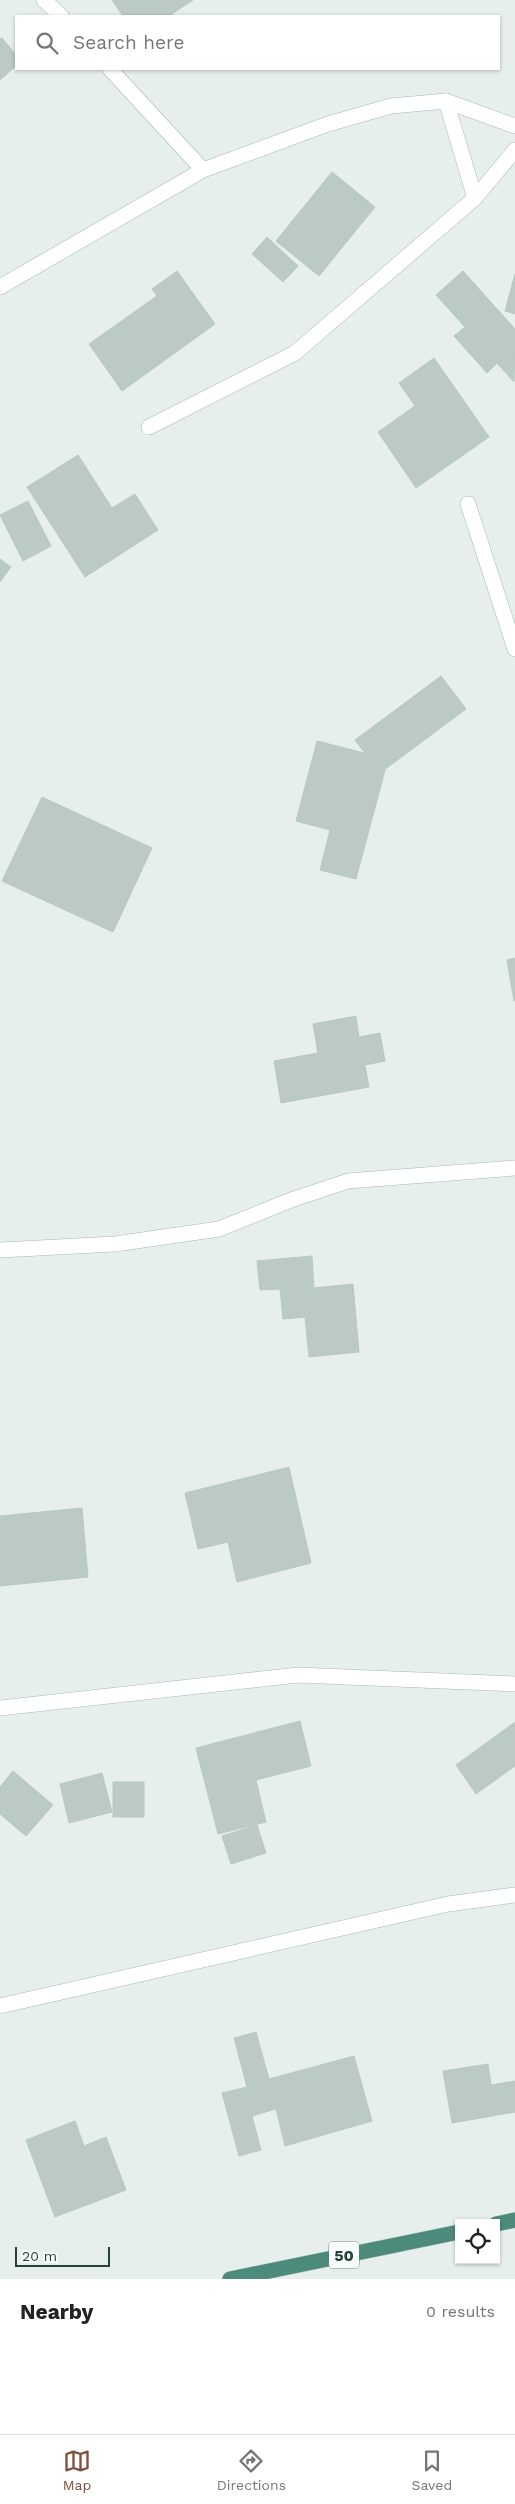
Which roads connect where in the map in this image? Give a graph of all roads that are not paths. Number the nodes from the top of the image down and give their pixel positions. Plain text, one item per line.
1 (44, 0) edge
2 (60, 15) edge
3 (111, 70) edge
4 (446, 101) junction
5 (515, 126) edge
6 (515, 150) edge
7 (203, 170) junction
8 (475, 198) junction
9 (0, 287) edge
10 (149, 426) dead end
11 (468, 504) dead end
12 (515, 649) edge
13 (515, 1168) edge
14 (0, 1250) edge
15 (515, 1684) edge
16 (0, 1708) edge
17 (515, 1895) edge
18 (0, 2006) edge
19 (515, 2220) edge
20 (500, 2223) edge
21 (455, 2233) edge
22 (230, 2279) edge

1 - 2 street
3 - 7 street
4 - 5 street
4 - 7 street
4 - 8 street
6 - 8 street
7 - 9 street
8 - 10 street
11 - 12 street
13 - 14 street
15 - 16 street
17 - 18 street
19 - 20 highway
21 - 22 highway, 50

